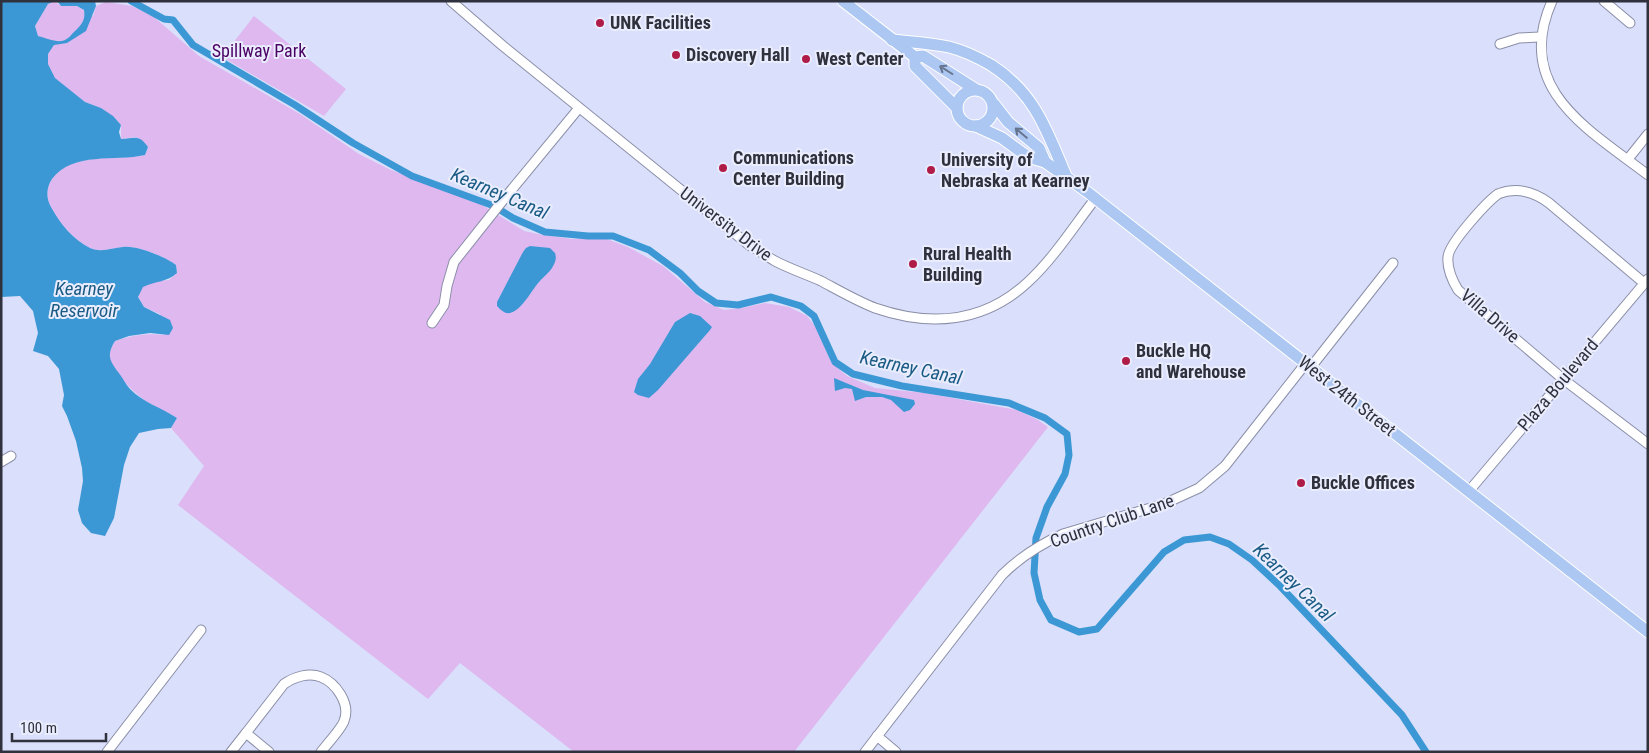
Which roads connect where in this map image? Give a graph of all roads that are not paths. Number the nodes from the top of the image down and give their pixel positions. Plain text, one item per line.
1 (452, 1) edge
2 (843, 1) edge
3 (1552, 1) edge
4 (1604, 1) edge
5 (1630, 23) dead end
6 (1540, 37) junction
7 (892, 40) junction
8 (1500, 44) dead end
9 (915, 57) junction
10 (975, 89) junction
11 (994, 104) junction
12 (579, 108) junction
13 (957, 108) junction
14 (976, 126) junction
15 (1648, 134) edge
16 (1628, 159) junction
17 (1045, 162) junction
18 (1648, 175) edge
19 (1066, 176) junction
20 (1095, 199) junction
21 (1393, 263) dead end
22 (1646, 281) edge
23 (432, 323) dead end
24 (1308, 365) junction
25 (1563, 379) junction
26 (1648, 444) edge
27 (11, 456) dead end
28 (1, 462) edge
29 (1469, 491) junction
30 (201, 630) dead end
31 (1648, 632) edge
32 (246, 732) junction
33 (877, 736) junction
34 (107, 752) edge
35 (231, 752) edge
36 (269, 752) edge
37 (321, 752) edge
38 (864, 752) edge
39 (896, 752) edge

1 - 12 street, University Drive
2 - 7 main road
3 - 6 street
4 - 5 street
6 - 8 street
6 - 16 street
7 - 9 main road
7 - 19 main road
10 -> 9 main road
9 - 13 main road
10 - 11 main road
10 - 13 main road
11 - 14 main road
17 -> 11 main road, West 24th Street
12 - 20 street, University Drive
12 - 23 street
13 - 14 main road
14 - 17 main road, West 24th Street
15 - 16 street
16 - 18 street
17 - 19 main road, West 24th Street
19 - 20 main road, West 24th Street
20 - 24 main road, West 24th Street
21 - 24 street, Country Club Lane
22 - 25 street, Plaza Boulevard
22 - 25 street, Villa Drive
24 - 29 main road, West 24th Street
24 - 33 street, Country Club Lane
25 - 26 street, Villa Drive
25 - 29 street, Plaza Boulevard
27 - 28 street
29 - 31 main road, West 24th Street
30 - 34 street
32 - 35 street
32 - 36 street
32 - 37 street
33 - 38 street, Country Club Lane
33 - 39 street

